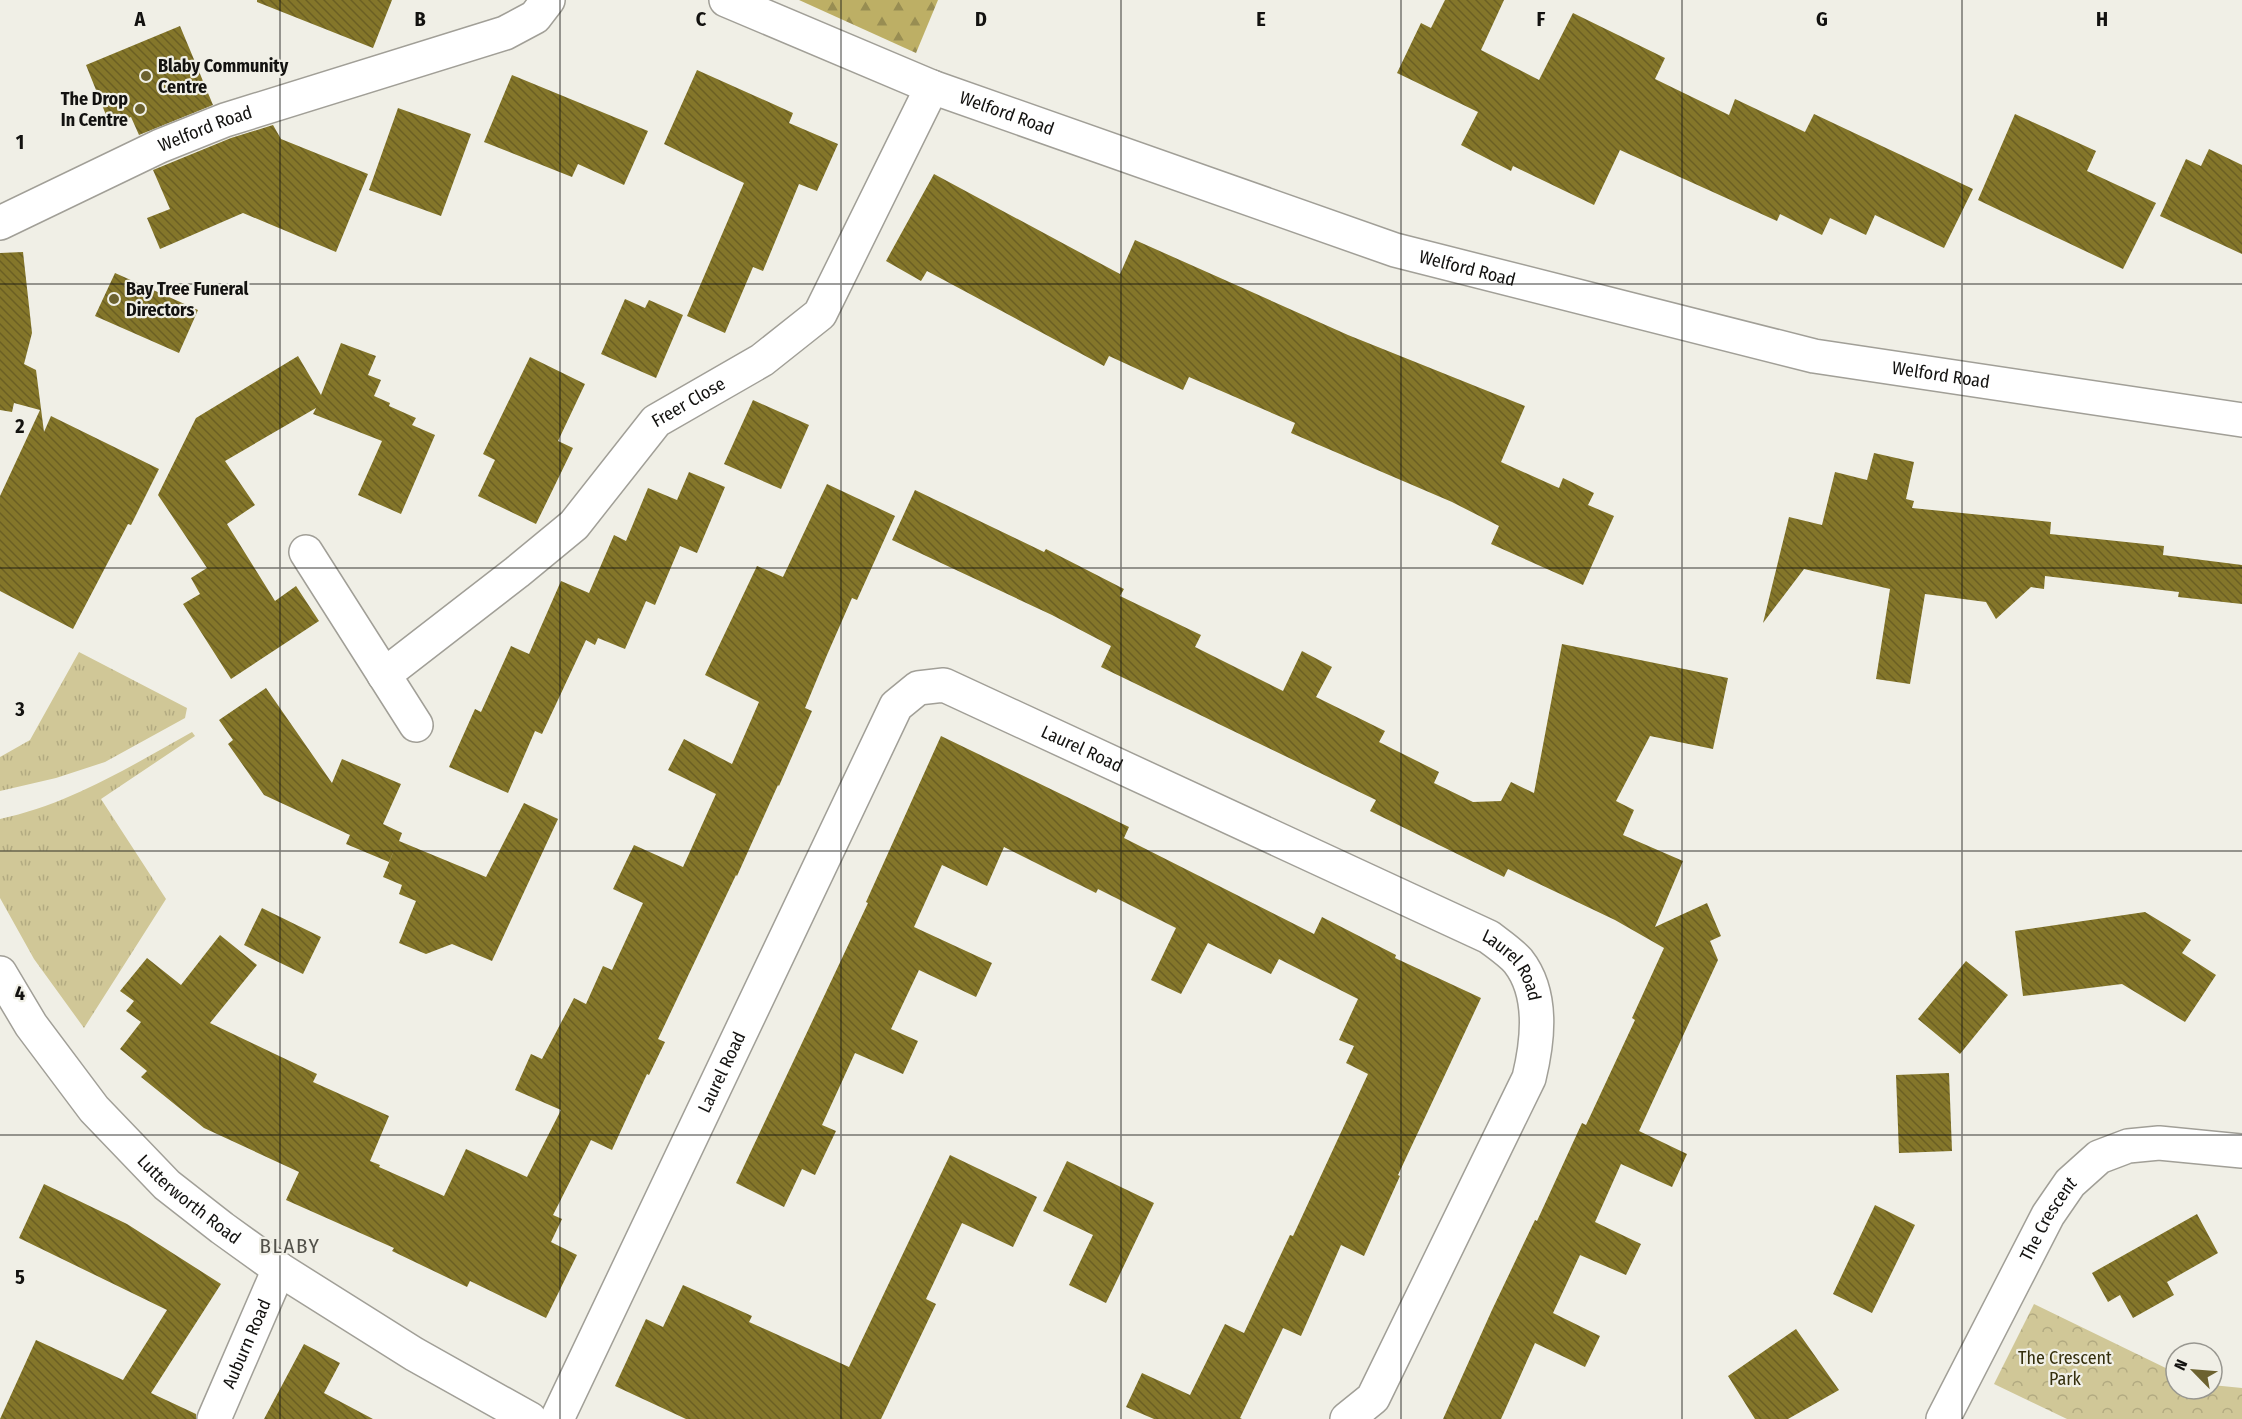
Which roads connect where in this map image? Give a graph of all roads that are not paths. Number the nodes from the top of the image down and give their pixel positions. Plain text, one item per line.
1 (548, 0) edge
2 (726, 0) edge
3 (932, 87) junction
4 (0, 223) edge
5 (2242, 420) edge
6 (306, 552) dead end
7 (384, 675) junction
8 (416, 726) dead end
9 (0, 973) edge
10 (2242, 1150) edge
11 (279, 1269) junction
12 (214, 1419) edge
13 (530, 1419) edge
14 (557, 1419) edge
15 (1347, 1419) edge
16 (1943, 1419) edge

1 - 4 street, Welford Road
2 - 3 street, Welford Road
3 - 5 street, Welford Road
3 - 7 street, Freer Close
6 - 7 street
7 - 8 street
9 - 11 street, Lutterworth Road
10 - 16 street, The Crescent
11 - 12 street, Auburn Road
11 - 13 street, Lutterworth Road
14 - 15 street, Laurel Road

